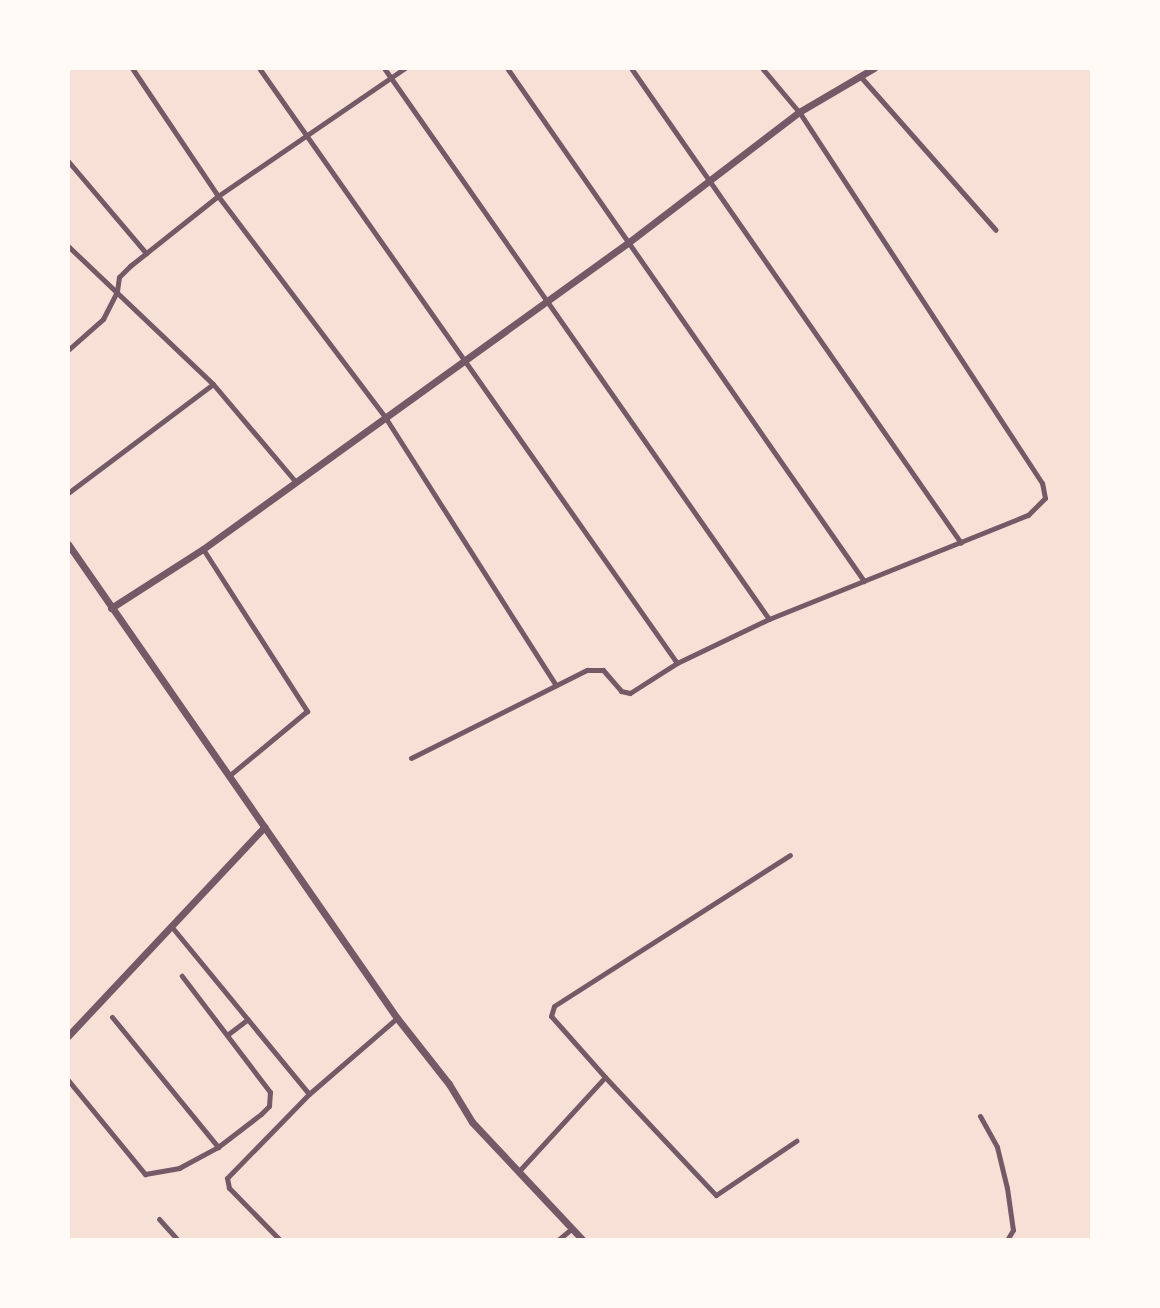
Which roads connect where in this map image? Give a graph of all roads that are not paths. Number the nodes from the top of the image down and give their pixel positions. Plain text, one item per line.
1 (132, 68) edge
2 (259, 68) edge
3 (384, 68) edge
4 (405, 68) edge
5 (507, 68) edge
6 (631, 68) edge
7 (762, 68) edge
8 (874, 68) edge
9 (860, 76) junction
10 (391, 77) junction
11 (799, 112) junction
12 (308, 133) junction
13 (68, 161) edge
14 (709, 181) junction
15 (218, 196) junction
16 (996, 230) dead end
17 (629, 242) junction
18 (68, 246) edge
19 (146, 253) junction
20 (117, 291) junction
21 (546, 300) junction
22 (68, 350) edge
23 (462, 359) junction
24 (213, 384) junction
25 (385, 417) junction
26 (295, 481) junction
27 (68, 493) edge
28 (961, 543) junction
29 (68, 544) edge
30 (203, 549) junction
31 (864, 581) junction
32 (111, 608) junction
33 (769, 619) junction
34 (677, 663) junction
35 (556, 685) junction
36 (411, 758) dead end
37 (230, 775) junction
38 (264, 827) junction
39 (790, 855) dead end
40 (171, 926) junction
41 (182, 976) dead end
42 (112, 1017) dead end
43 (397, 1018) junction
44 (248, 1019) junction
45 (227, 1035) junction
46 (68, 1036) edge
47 (605, 1077) junction
48 (68, 1080) edge
49 (309, 1094) junction
50 (980, 1116) dead end
51 (796, 1141) dead end
52 (218, 1147) junction
53 (519, 1172) junction
54 (159, 1219) dead end
55 (571, 1229) junction
56 (178, 1240) edge
57 (280, 1240) edge
58 (558, 1240) edge
59 (583, 1240) edge
60 (1007, 1240) edge

1 - 15 street
2 - 12 street
3 - 10 street
4 - 10 street
5 - 17 street
6 - 14 street
7 - 11 street
8 - 9 street
9 - 11 street
9 - 16 street
10 - 12 street
10 - 21 street
11 - 14 street
11 - 28 street
12 - 15 street
12 - 23 street
13 - 19 street
14 - 17 street
14 - 28 street
15 - 19 street
15 - 25 street
17 - 21 street
17 - 31 street
18 - 20 street
19 - 20 street
20 - 22 street
20 - 24 street
21 - 23 street
21 - 33 street
23 - 25 street
23 - 34 street
24 - 26 street
24 - 27 street
25 - 26 street
25 - 35 street
26 - 30 street
28 - 31 street
29 - 32 street
30 - 32 street
30 - 37 street
31 - 33 street
32 - 37 street
33 - 34 street
34 - 35 street
35 - 36 street
37 - 38 street
38 - 40 street
38 - 43 street
39 - 47 street
40 - 44 street
40 - 46 street
41 - 45 street
42 - 52 street
43 - 49 street
43 - 53 street
44 - 45 street
44 - 49 street
45 - 52 street
47 - 51 street
47 - 53 street
48 - 52 street
49 - 57 street
50 - 60 street
53 - 55 street
54 - 56 street
55 - 58 street
55 - 59 street

